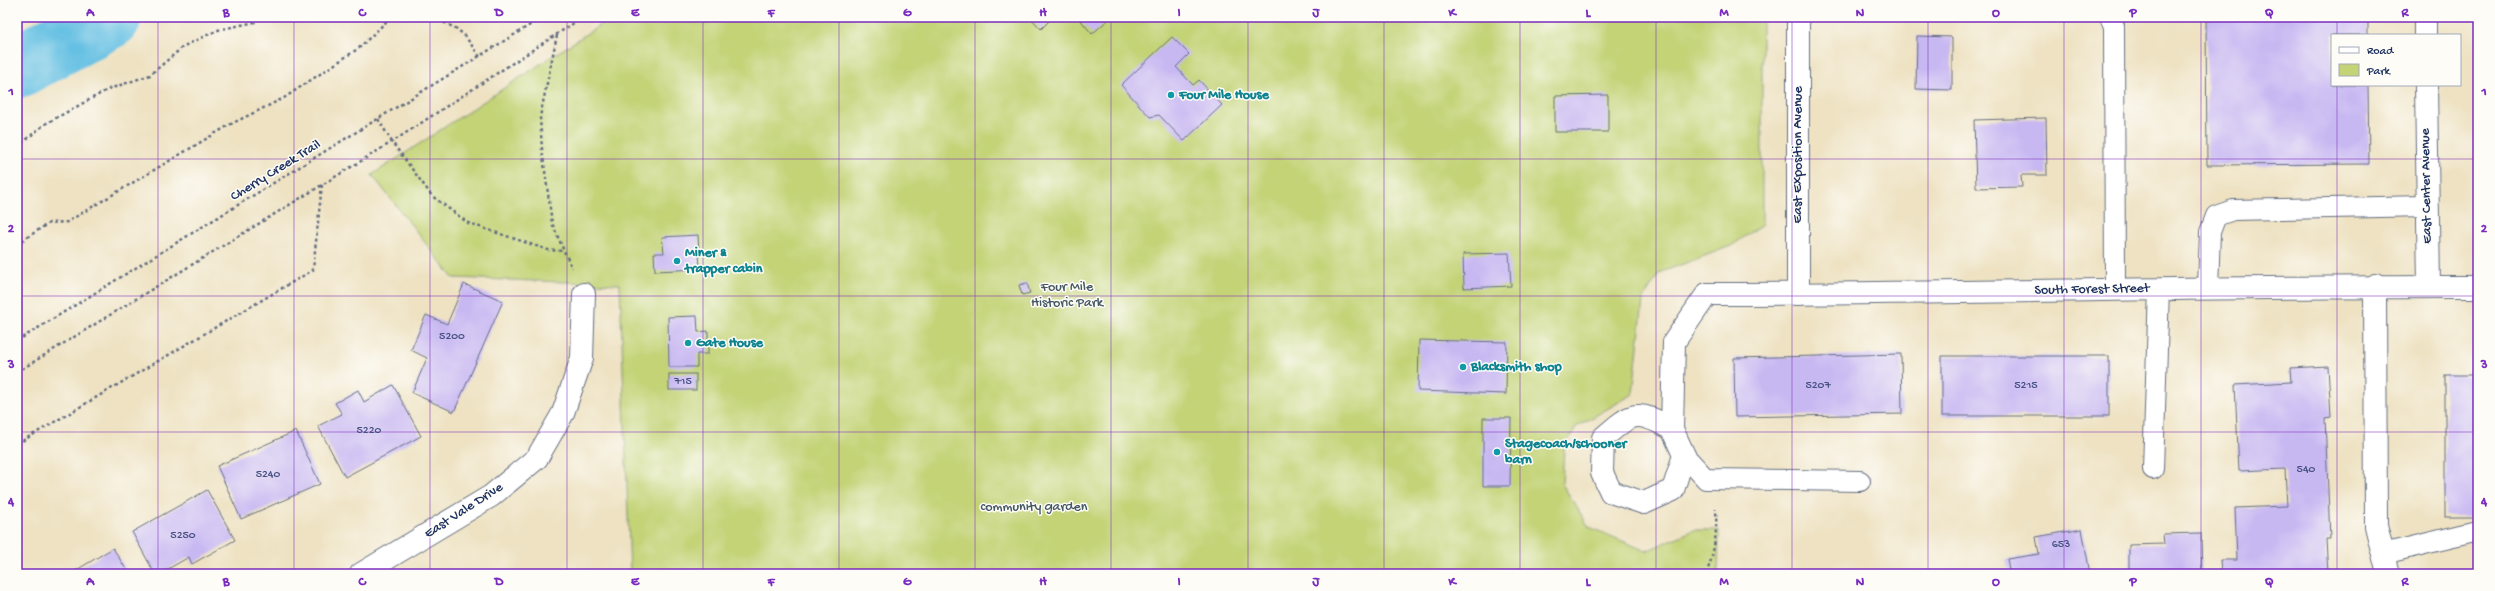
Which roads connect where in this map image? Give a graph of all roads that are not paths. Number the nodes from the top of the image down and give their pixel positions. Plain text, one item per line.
1 (1798, 17) edge
2 (2110, 17) edge
3 (2425, 17) edge
4 (2425, 34) edge
5 (2426, 86) edge
6 (2427, 206) junction
7 (2374, 285) junction
8 (2429, 287) junction
9 (2478, 287) edge
10 (2208, 288) junction
11 (2115, 289) junction
12 (2159, 289) junction
13 (584, 294) road end
14 (1798, 294) junction
15 (1672, 429) junction
16 (1684, 455) junction
17 (2153, 469) dead end
18 (1860, 482) dead end
19 (2478, 531) edge
20 (2385, 564) edge
21 (362, 574) edge

1 - 14 street, East Exposition Avenue
2 - 11 lane
3 - 4 street
5 - 6 street, East Center Avenue
6 - 8 street, East Center Avenue
6 - 10 lane
7 - 8 street, South Forest Street
7 - 10 street, South Forest Street
7 - 20 street
8 - 9 street, South Forest Street
10 - 12 street, South Forest Street
11 - 12 street, South Forest Street
11 - 14 street, South Forest Street
12 - 17 lane
13 - 21 street, East Vale Drive
14 - 15 street, South Forest Street
15 - 16 street
15 - 16 street
16 - 18 lane
19 - 20 lane

